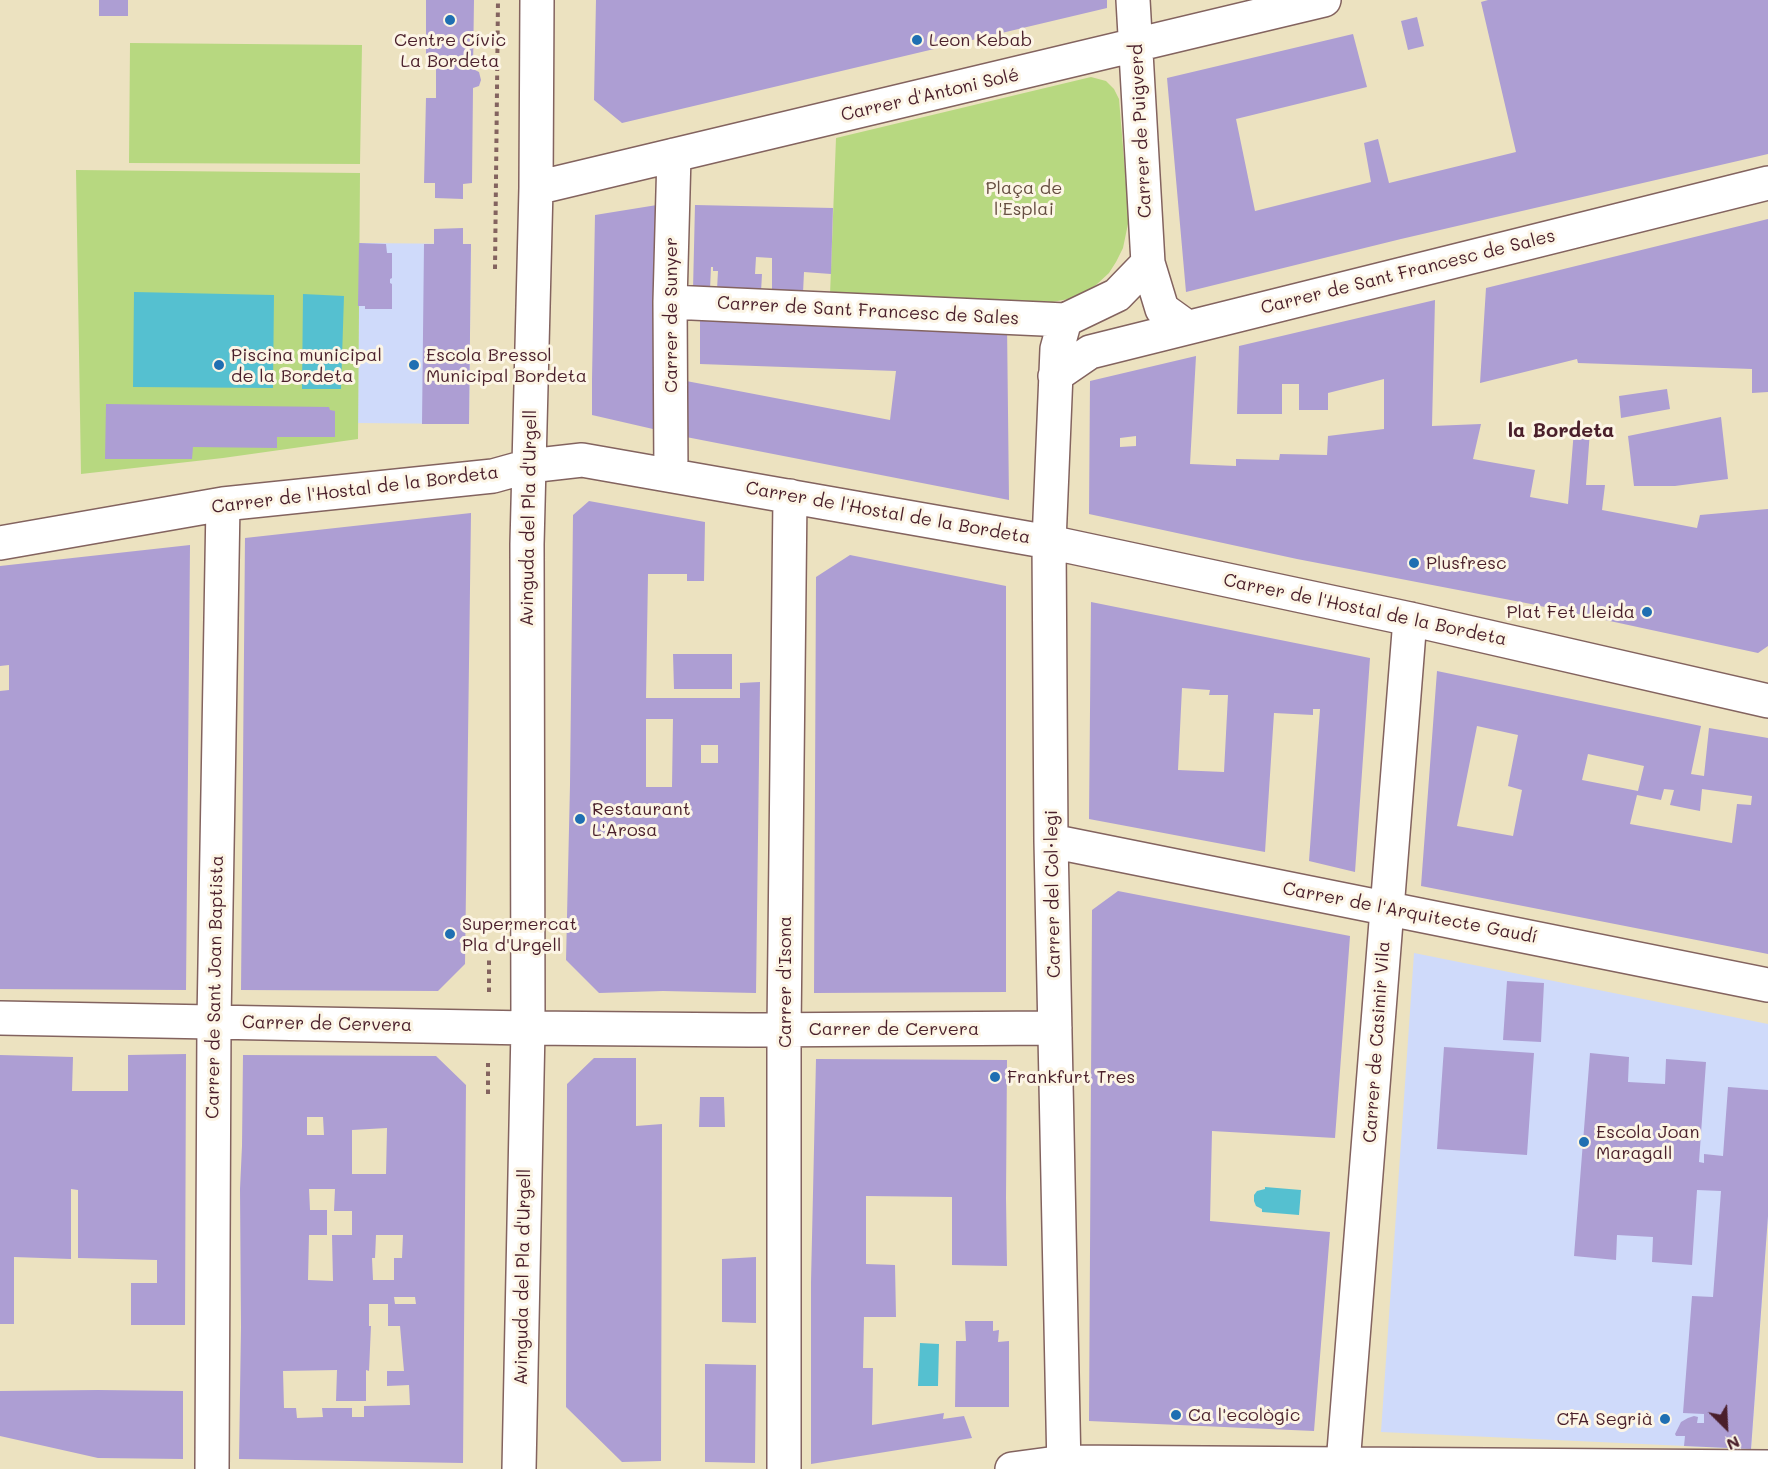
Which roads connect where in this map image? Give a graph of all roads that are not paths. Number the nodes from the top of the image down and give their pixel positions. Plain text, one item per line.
1 (537, 0) edge
2 (1133, 0) edge
3 (1324, 0) edge
4 (1136, 46) junction
5 (674, 155) junction
6 (1768, 183) edge
7 (536, 188) junction
8 (1148, 263) junction
9 (670, 302) junction
10 (1065, 320) junction
11 (1186, 327) junction
12 (1055, 376) junction
13 (529, 466) junction
14 (671, 476) junction
15 (790, 496) junction
16 (223, 504) junction
17 (1048, 542) junction
18 (0, 543) edge
19 (1410, 619) junction
20 (1768, 701) edge
21 (1051, 841) junction
22 (1387, 909) junction
23 (1768, 985) edge
24 (0, 1018) edge
25 (214, 1021) junction
26 (528, 1028) junction
27 (1055, 1028) junction
28 (784, 1030) junction
29 (1343, 1464) junction
30 (1064, 1466) edge
31 (1576, 1467) edge
32 (1768, 1467) edge
33 (212, 1469) edge
34 (519, 1469) edge
35 (784, 1469) edge
36 (1012, 1469) edge

1 - 7 street, Avinguda del Pla d'Urgell
2 - 4 street, Carrer de Puigverd
3 - 4 street, Carrer d'Antoni Solé
4 - 5 street, Carrer d'Antoni Solé
4 - 8 street, Carrer de Puigverd
5 - 7 street, Carrer d'Antoni Solé
5 - 9 street, Carrer de Sunyer
6 - 11 street, Carrer de Sant Francesc de Sales
7 - 13 street, Avinguda del Pla d'Urgell
8 - 10 street
8 - 11 street, Carrer de Puigverd
9 - 10 street, Carrer de Sant Francesc de Sales
9 - 14 street, Carrer de Sunyer
10 - 12 street, Carrer del Col·legi
11 - 12 street, Carrer de Sant Francesc de Sales
12 - 17 street, Carrer del Col·legi
13 - 14 street, Carrer de l'Hostal de la Bordeta
13 - 16 street, Carrer de l'Hostal de la Bordeta
13 - 26 street, Avinguda del Pla d'Urgell
14 - 15 street, Carrer de l'Hostal de la Bordeta
15 - 17 street, Carrer de l'Hostal de la Bordeta
15 - 28 street, Carrer d'Isona
16 - 18 street, Carrer de l'Hostal de la Bordeta
16 - 25 street, Carrer de Sant Joan Baptista
17 - 19 street, Carrer de l'Hostal de la Bordeta
17 - 21 street, Carrer del Col·legi
19 - 20 street, Carrer de l'Hostal de la Bordeta
19 - 22 street, Carrer de Casimir Vila
21 - 22 street, Carrer de l'Arquitecte Gaudí
21 - 27 street, Carrer del Col·legi
22 - 23 street, Carrer de l'Arquitecte Gaudí
22 - 29 street, Carrer de Casimir Vila
24 - 25 street, Carrer de Cervera
25 - 26 street, Carrer de Cervera
25 - 33 street, Carrer de Sant Joan Baptista
26 - 28 street, Carrer de Cervera
26 - 34 street, Avinguda del Pla d'Urgell
27 - 28 street, Carrer de Cervera
27 - 30 street, Carrer del Col·legi
28 - 35 street, Carrer d'Isona
29 - 30 street
29 - 31 street
30 - 36 street
31 - 32 street

